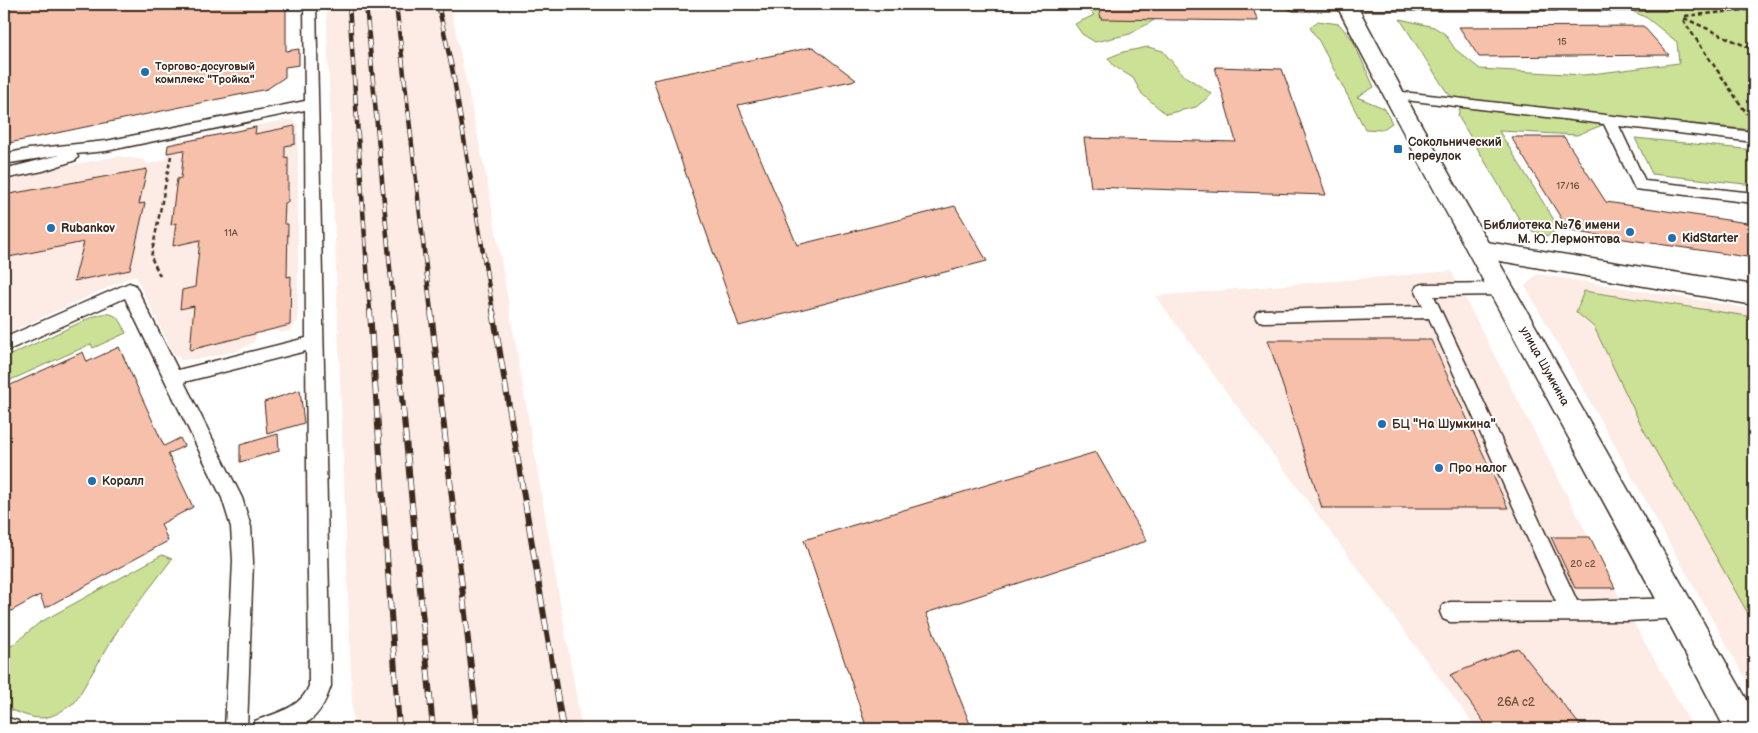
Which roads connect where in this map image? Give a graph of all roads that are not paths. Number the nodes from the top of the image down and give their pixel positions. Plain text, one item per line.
1 (310, 4) edge
2 (1346, 5) edge
3 (1294, 6) dead end
4 (1666, 6) dead end
5 (1394, 95) junction
6 (312, 104) junction
7 (1609, 120) junction
8 (1754, 137) edge
9 (106, 146) junction
10 (4, 159) edge
11 (4, 174) edge
12 (1754, 198) edge
13 (1480, 250) junction
14 (1502, 289) junction
15 (1754, 295) edge
16 (1434, 312) junction
17 (1263, 316) dead end
18 (315, 342) junction
19 (4, 345) edge
20 (172, 378) junction
21 (1680, 608) junction
22 (1571, 611) junction
23 (1450, 612) dead end
24 (4, 728) edge
25 (10, 729) edge
26 (236, 729) edge
27 (263, 729) edge
28 (1744, 729) edge

1 - 6 lane
2 - 3 lane
2 - 4 lane
2 - 5 street, улица Шумкина
5 - 7 lane
5 - 13 street, улица Шумкина
6 - 9 lane
6 - 18 lane
7 - 8 lane
7 - 12 lane
9 - 10 lane
9 - 11 lane
13 - 14 street, улица Шумкина
13 - 15 street
14 - 16 lane
14 - 21 street, улица Шумкина
16 - 17 lane
16 - 22 lane
18 - 20 lane
18 - 27 lane
19 - 20 lane
20 - 26 lane
21 - 22 lane
21 - 28 street, улица Шумкина
22 - 23 lane
24 - 25 lane

